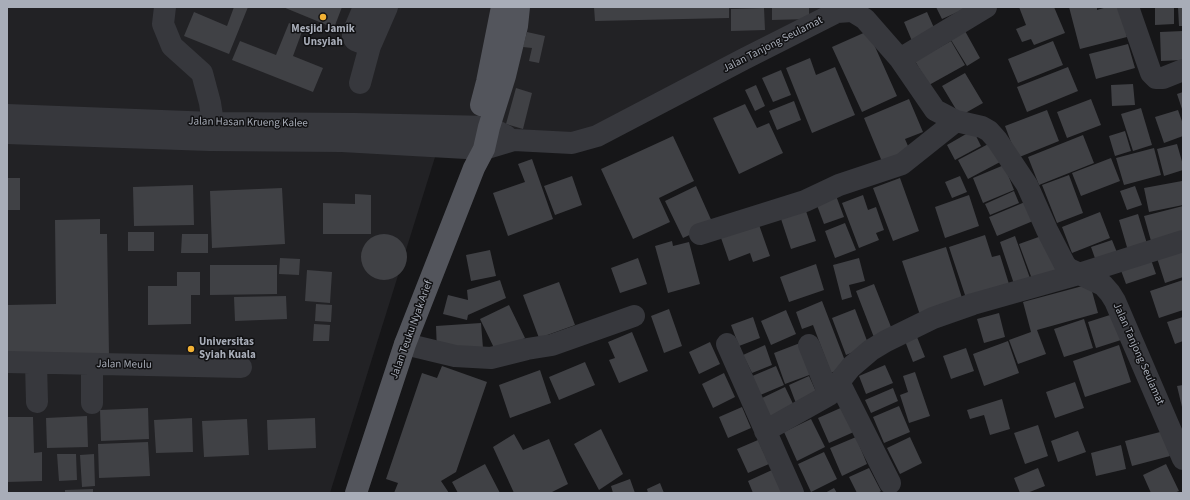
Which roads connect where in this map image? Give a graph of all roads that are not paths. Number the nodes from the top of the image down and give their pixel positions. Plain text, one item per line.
1 (165, 7) edge
2 (364, 7) edge
3 (387, 7) edge
4 (502, 7) edge
5 (519, 7) edge
6 (986, 7) edge
7 (1128, 7) edge
8 (370, 46) junction
9 (900, 59) junction
10 (1183, 70) edge
11 (360, 83) dead end
12 (7, 115) edge
13 (956, 121) junction
14 (482, 126) junction
15 (211, 132) junction
16 (7, 133) edge
17 (514, 140) junction
18 (476, 155) junction
19 (700, 234) dead end
20 (1183, 241) edge
21 (1079, 274) junction
22 (634, 316) dead end
23 (405, 344) junction
24 (727, 344) dead end
25 (809, 345) dead end
26 (7, 362) edge
27 (36, 363) junction
28 (92, 364) junction
29 (241, 367) dead end
30 (834, 388) junction
31 (37, 402) dead end
32 (92, 403) dead end
33 (765, 431) junction
34 (1183, 459) edge
35 (890, 483) dead end
36 (356, 493) edge
37 (794, 493) edge

1 - 15 street
2 - 8 street
3 - 8 street
4 - 14 main road, Jalan Teuku Nyak Arief
5 - 14 main road, Jalan Teuku Nyak Arief
6 - 9 street
7 - 10 street
8 - 11 street
9 - 13 street, Jalan Tanjong Seulamat
9 - 17 street, Jalan Tanjong Seulamat
12 - 15 street, Jalan Hasan Krueng Kalee
13 - 19 street
13 - 21 street, Jalan Tanjong Seulamat
14 - 15 street, Jalan Hasan Krueng Kalee
14 - 17 street, Jalan Tanjong Seulamat
14 - 18 main road, Jalan Teuku Nyak Arief
15 - 16 street, Jalan Hasan Krueng Kalee
15 - 18 street, Jalan Hasan Krueng Kalee
17 - 18 street, Jalan Tanjong Seulamat
18 - 23 main road, Jalan Teuku Nyak Arief
20 - 21 street
21 - 30 street
21 - 34 street, Jalan Tanjong Seulamat
22 - 23 street
23 - 36 main road, Jalan Teuku Nyak Arief
24 - 33 street
25 - 30 street
26 - 27 street, Jalan Meulu
27 - 28 street, Jalan Meulu
27 - 31 street
28 - 29 street, Jalan Meulu
28 - 32 street
30 - 33 street
30 - 35 street
33 - 37 street

